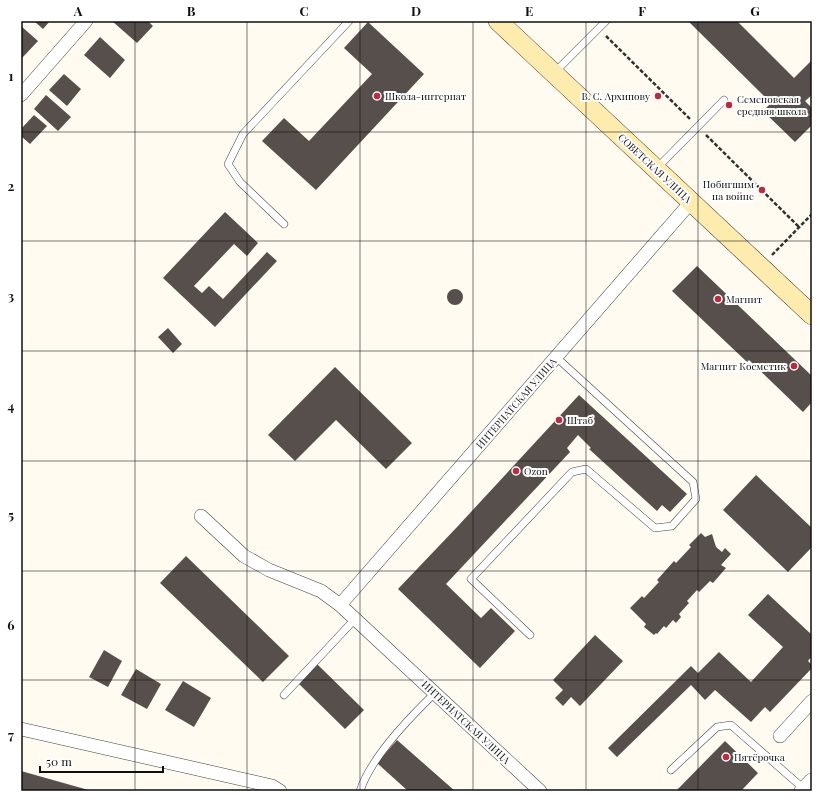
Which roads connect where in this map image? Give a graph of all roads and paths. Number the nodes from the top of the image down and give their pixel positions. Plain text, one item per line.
1 (86, 21) edge
2 (350, 21) edge
3 (498, 21) edge
4 (606, 21) edge
5 (554, 73) junction
6 (21, 95) edge
7 (724, 100) dead end
8 (656, 169) junction
9 (691, 202) junction
10 (812, 214) edge
11 (284, 224) dead end
12 (760, 267) junction
13 (812, 315) edge
14 (556, 357) junction
15 (201, 516) dead end
16 (340, 605) junction
17 (356, 619) junction
18 (530, 635) dead end
19 (435, 693) junction
20 (284, 695) dead end
21 (809, 709) edge
22 (21, 729) edge
23 (780, 736) dead end
24 (671, 770) dead end
25 (807, 788) edge
26 (280, 791) edge
27 (360, 791) edge
28 (540, 791) edge

1 - 6 street
2 - 11 lane
3 - 5 main road, СОВЕТСКАЯ УЛИЦА
4 - 5 lane
5 - 8 main road, СОВЕТСКАЯ УЛИЦА
7 - 8 lane
8 - 9 main road, СОВЕТСКАЯ УЛИЦА
9 - 12 main road, СОВЕТСКАЯ УЛИЦА
9 - 14 street, ИНТЕРНАТСКАЯ УЛИЦА
10 - 12 path
12 - 13 main road, СОВЕТСКАЯ УЛИЦА
14 - 16 street, ИНТЕРНАТСКАЯ УЛИЦА
14 - 18 lane
15 - 16 street, ИНТЕРНАТСКАЯ УЛИЦА
16 - 17 street, ИНТЕРНАТСКАЯ УЛИЦА
17 - 19 street, ИНТЕРНАТСКАЯ УЛИЦА
17 - 20 lane
19 - 27 lane
19 - 28 street, ИНТЕРНАТСКАЯ УЛИЦА
21 - 23 street
22 - 26 street
24 - 25 lane

